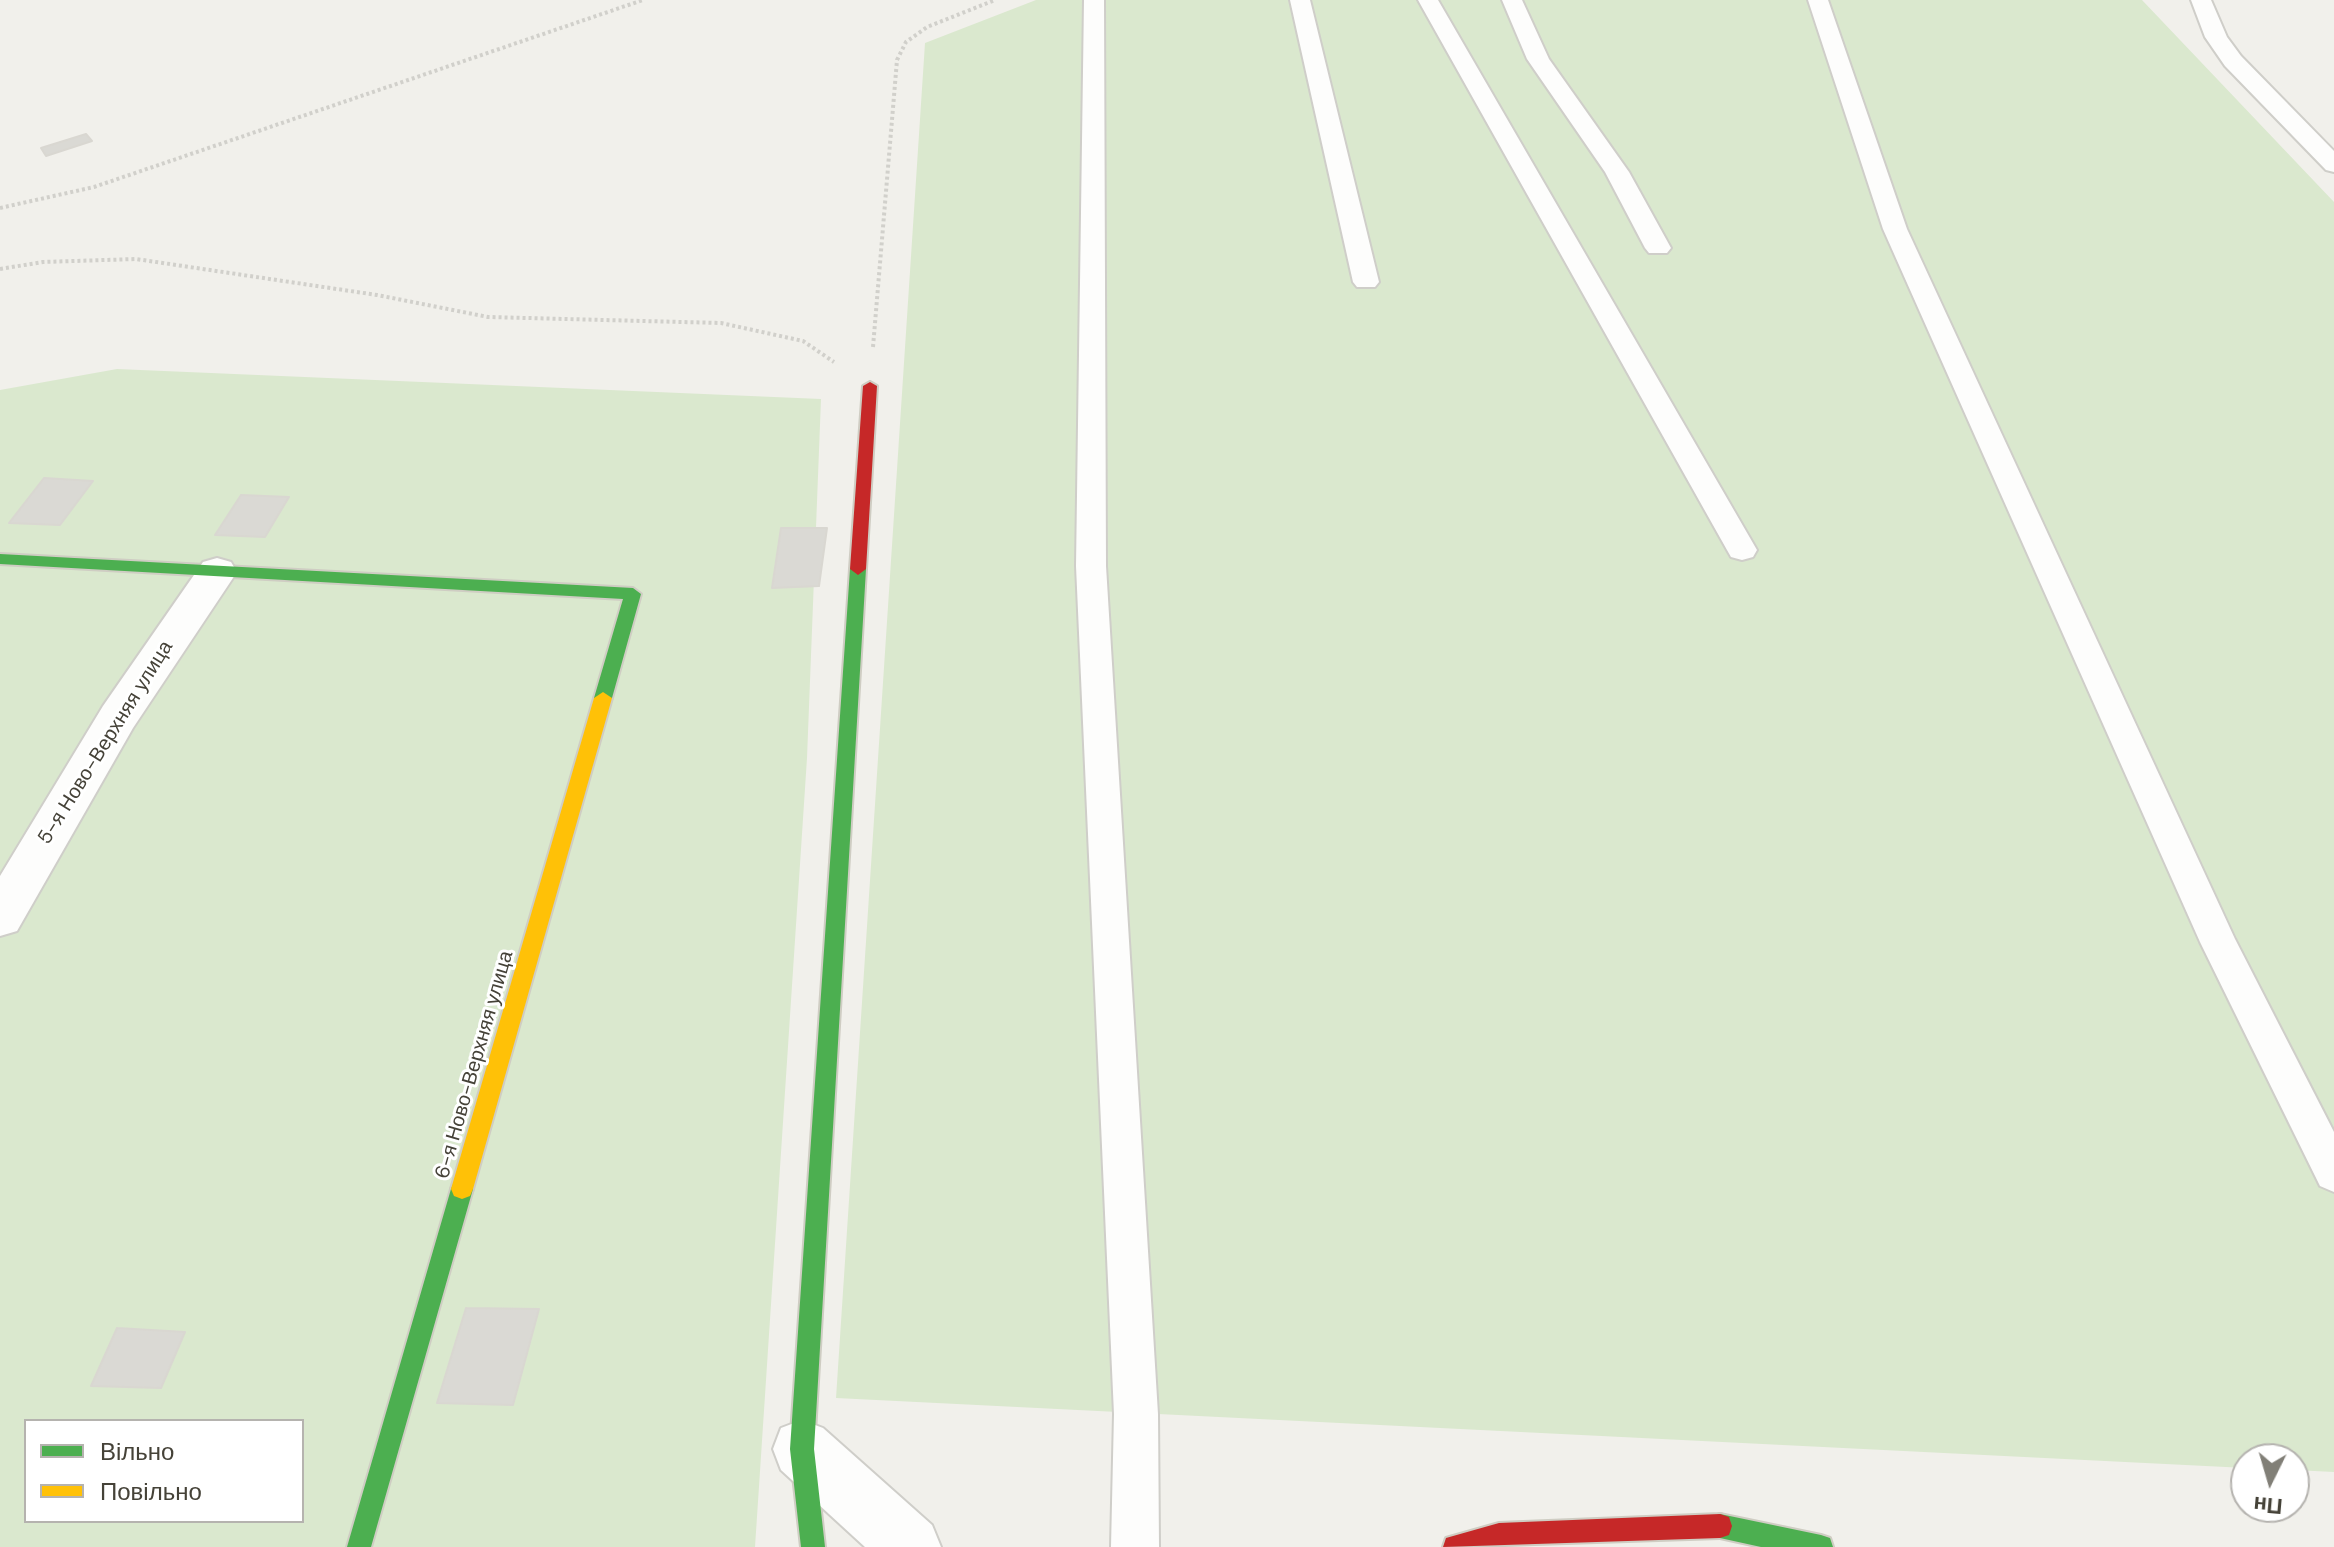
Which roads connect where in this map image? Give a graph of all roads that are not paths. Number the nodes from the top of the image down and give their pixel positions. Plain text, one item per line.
1 (1094, 0) edge
2 (1300, 0) edge
3 (1428, 0) edge
4 (1512, 0) edge
5 (1818, 0) edge
6 (2201, 0) edge
7 (2334, 165) edge
8 (1658, 248) dead end
9 (1366, 282) dead end
10 (870, 386) road end
11 (1742, 550) dead end
12 (0, 559) edge
13 (217, 572) junction
14 (0, 917) edge
15 (2334, 1173) edge
16 (802, 1449) junction
17 (359, 1547) edge
18 (813, 1547) edge
19 (910, 1547) edge
20 (1135, 1547) edge
21 (1455, 1547) edge
22 (1821, 1547) edge

1 - 20 lane
2 - 9 lane
3 - 11 lane
4 - 8 lane
5 - 15 lane
6 - 7 lane
10 - 16 street
12 - 13 street
13 - 14 street, 5-я Ново-Верхняя улица
13 - 17 street, 6-я Ново-Верхняя улица
16 - 18 street
16 - 19 street
21 - 22 street

